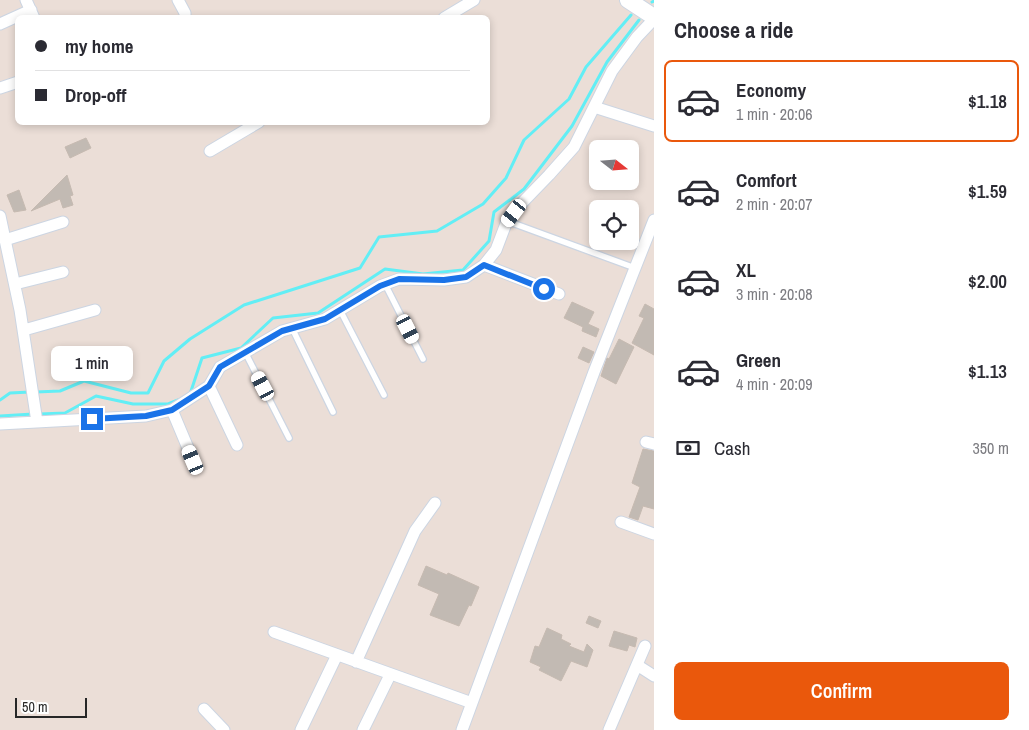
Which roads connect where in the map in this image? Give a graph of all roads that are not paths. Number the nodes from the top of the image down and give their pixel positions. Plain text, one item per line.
1 (178, 0) edge
2 (474, 0) edge
3 (633, 1) edge
4 (30, 9) edge
5 (18, 15) edge
6 (185, 15) edge
7 (449, 15) edge
8 (15, 16) edge
9 (654, 18) edge
10 (0, 24) edge
11 (15, 83) edge
12 (0, 88) edge
13 (594, 107) junction
14 (255, 125) edge
15 (654, 126) edge
16 (210, 151) dead end
17 (0, 216) edge
18 (654, 220) edge
19 (508, 221) junction
20 (63, 222) dead end
21 (5, 240) junction
22 (484, 265) junction
23 (635, 268) junction
24 (63, 272) dead end
25 (15, 284) junction
26 (386, 284) junction
27 (559, 294) dead end
28 (95, 310) dead end
29 (340, 310) junction
30 (292, 328) junction
31 (24, 330) junction
32 (245, 352) junction
33 (423, 358) dead end
34 (209, 386) junction
35 (384, 395) dead end
36 (172, 410) junction
37 (334, 412) dead end
38 (37, 422) junction
39 (0, 424) edge
40 (289, 438) dead end
41 (238, 445) dead end
42 (193, 460) dead end
43 (435, 503) dead end
44 (621, 522) dead end
45 (654, 534) edge
46 (274, 632) dead end
47 (645, 646) dead end
48 (337, 655) junction
49 (356, 662) junction
50 (637, 665) junction
51 (390, 675) junction
52 (654, 676) edge
53 (472, 703) junction
54 (204, 709) dead end
55 (224, 730) edge
56 (301, 730) edge
57 (363, 730) edge
58 (462, 730) edge
59 (608, 730) edge

1 - 6 street
2 - 7 street
3 - 9 street
4 - 5 street
8 - 10 street
9 - 13 street
11 - 12 street
13 - 15 street
13 - 19 street
14 - 16 street
17 - 21 street
18 - 23 street
19 - 22 street
19 - 23 lane
20 - 21 street
21 - 25 street
22 - 26 street
22 - 27 street
23 - 53 street
24 - 25 street
25 - 31 street
26 - 29 street
26 - 33 lane
28 - 31 street
29 - 30 street
29 - 35 lane
30 - 32 street
30 - 37 lane
31 - 38 street
32 - 34 street
32 - 40 lane
34 - 36 street
34 - 41 street
36 - 38 street
36 - 42 street
38 - 39 street
43 - 49 street
44 - 45 street
46 - 48 street
47 - 50 street
48 - 49 street
48 - 56 street
49 - 51 street
50 - 52 street
50 - 59 street
51 - 53 street
51 - 57 street
53 - 58 street
54 - 55 street

